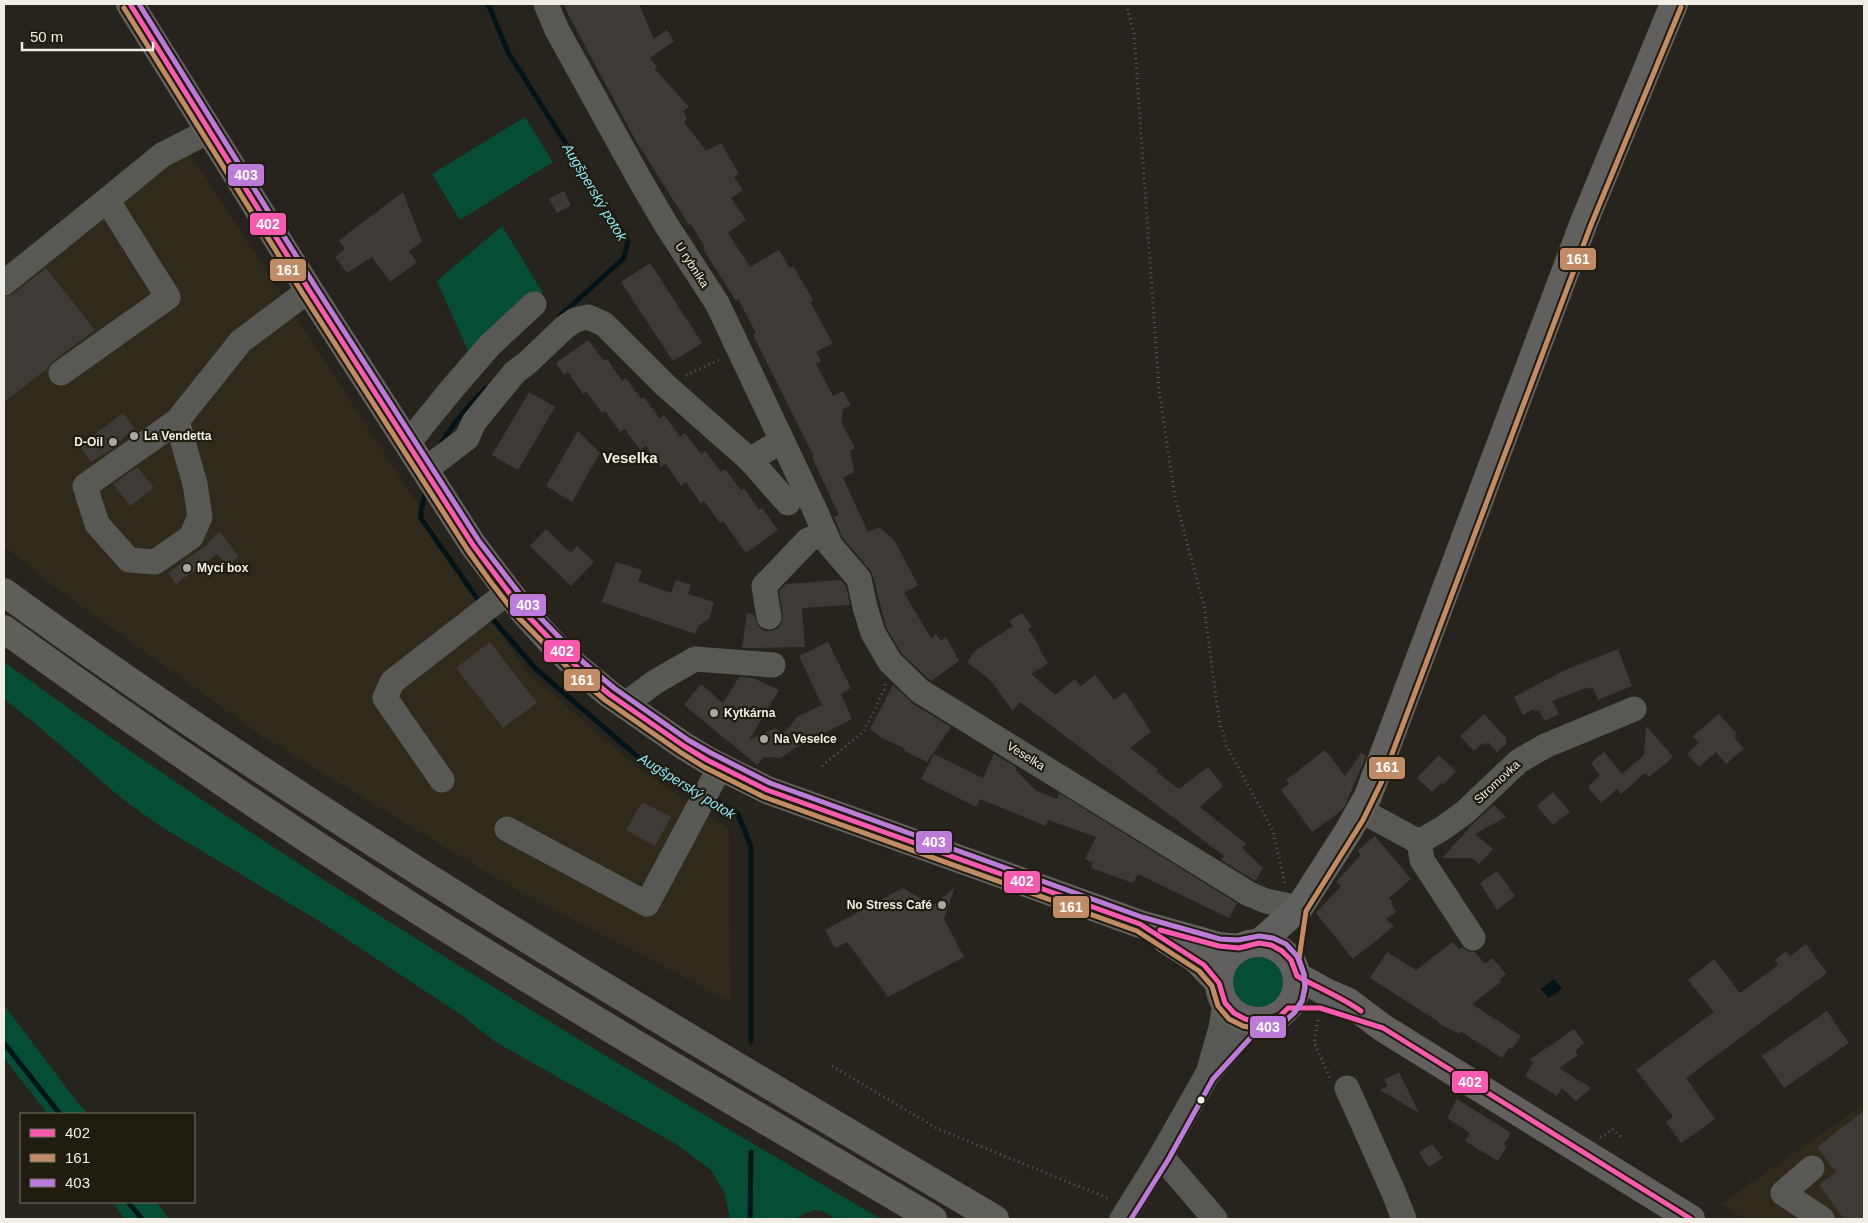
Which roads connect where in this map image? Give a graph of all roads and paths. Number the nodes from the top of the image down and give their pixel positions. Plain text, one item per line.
1 (130, 4) edge
2 (546, 4) edge
3 (1126, 4) edge
4 (1674, 4) edge
5 (209, 131) junction
6 (107, 200) junction
7 (4, 283) edge
8 (309, 290) junction
9 (534, 304) dead end
10 (738, 351) junction
11 (61, 373) dead end
12 (665, 385) junction
13 (177, 421) junction
14 (781, 441) junction
15 (408, 443) junction
16 (750, 460) junction
17 (425, 470) junction
18 (788, 504) dead end
19 (825, 533) junction
20 (4, 592) edge
21 (493, 604) junction
22 (770, 617) dead end
23 (4, 629) edge
24 (890, 662) junction
25 (773, 665) dead end
26 (624, 705) junction
27 (1634, 709) dead end
28 (822, 766) dead end
29 (442, 780) dead end
30 (710, 785) junction
31 (1360, 810) junction
32 (507, 829) dead end
33 (1420, 842) junction
34 (1282, 873) dead end
35 (1299, 908) junction
36 (1140, 924) junction
37 (1473, 938) dead end
38 (1249, 945) junction
39 (1294, 968) junction
40 (1222, 993) junction
41 (1288, 1008) junction
42 (1318, 1020) dead end
43 (1258, 1022) junction
44 (1383, 1028) junction
45 (832, 1066) dead end
46 (1207, 1075) junction
47 (1347, 1088) joint
48 (1161, 1156) junction
49 (1812, 1168) dead end
50 (1126, 1212) edge
51 (933, 1219) edge
52 (995, 1219) edge
53 (1215, 1219) edge
54 (1404, 1219) edge
55 (1691, 1219) edge
56 (1822, 1219) edge

1 - 5 main road
2 - 10 street, U rybníka
3 - 34 path
4 - 31 main road
5 - 6 street
5 - 8 main road
6 - 7 street
6 - 11 street
8 - 13 street
8 - 15 main road
9 - 15 street
10 - 12 path
10 - 14 street, U rybníka
12 - 16 street
12 - 17 street
13 - 13 street
14 - 16 street
14 - 19 street, U rybníka
15 - 17 main road
16 - 18 street
17 - 21 main road
19 - 22 street
19 - 24 street, Veselka
20 - 52 highway
21 - 26 main road
21 - 29 street
23 - 51 highway
24 - 28 path
24 - 35 street, Veselka
25 - 26 street
26 - 30 main road
27 - 33 street, Stromovka
30 - 32 street
30 - 36 main road
31 - 33 street
31 - 35 main road
33 - 37 street
35 - 38 main road
35 - 39 main road
36 - 38 main road
36 - 40 main road
38 - 39 main road
38 - 40 main road
39 - 41 main road
39 - 44 main road
40 - 43 main road
40 - 46 street
41 - 43 main road
41 - 44 main road
42 - 47 path
43 - 46 street
44 - 55 main road
45 - 50 path
46 - 48 street
47 - 54 street
48 - 50 street
48 - 53 street
49 - 56 street

